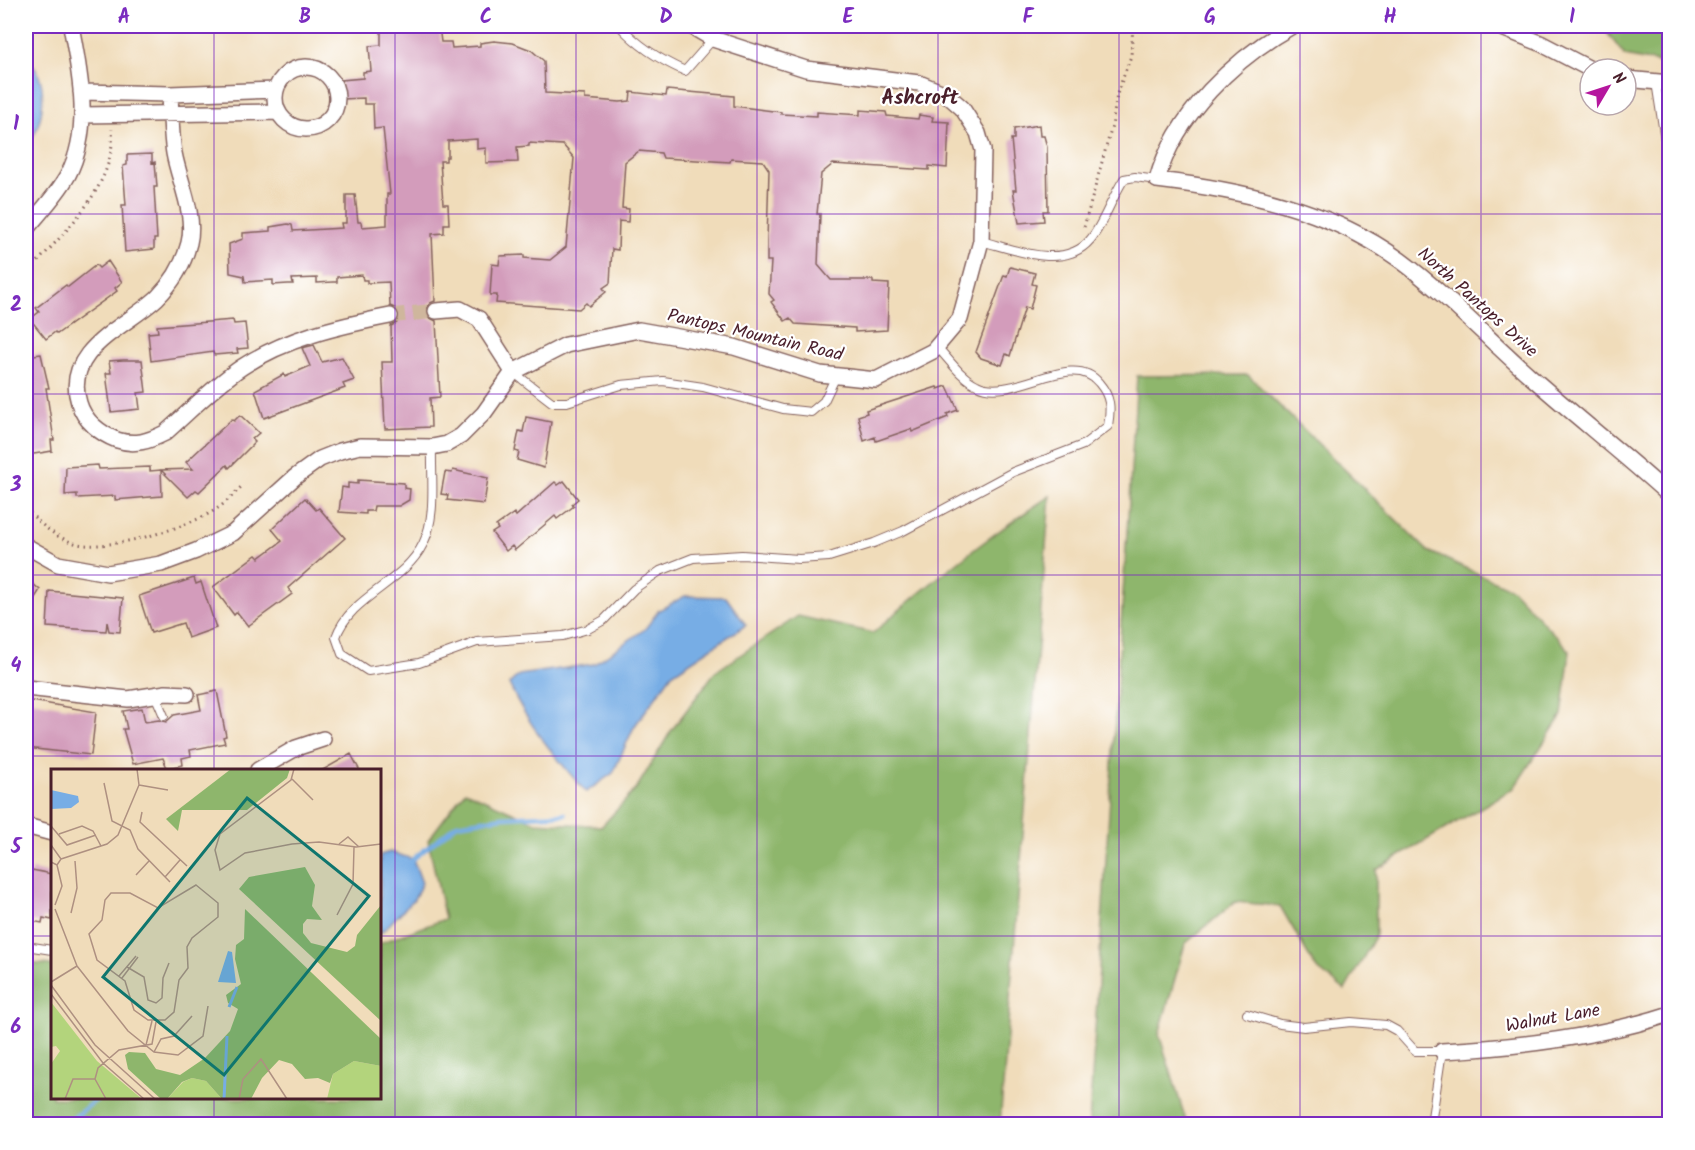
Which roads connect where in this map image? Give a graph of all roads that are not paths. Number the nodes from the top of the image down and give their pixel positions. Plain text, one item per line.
1 (71, 26) edge
2 (620, 26) edge
3 (691, 26) edge
4 (1292, 26) edge
5 (1497, 26) edge
6 (713, 39) junction
7 (1578, 63) edge
8 (1638, 80) edge
9 (1663, 82) edge
10 (276, 90) junction
11 (81, 92) junction
12 (170, 94) junction
13 (278, 112) junction
14 (171, 115) junction
15 (82, 116) junction
16 (1670, 172) edge
17 (1156, 180) junction
18 (26, 229) edge
19 (981, 241) junction
20 (436, 311) tunnel mouth
21 (390, 316) tunnel mouth
22 (937, 347) junction
23 (513, 372) junction
24 (836, 375) junction
25 (432, 447) junction
26 (1670, 496) edge
27 (26, 546) edge
28 (26, 688) edge
29 (155, 694) junction
30 (187, 694) dead end
31 (164, 716) dead end
32 (323, 739) dead end
33 (261, 769) edge
34 (26, 826) edge
35 (51, 833) edge
36 (26, 946) edge
37 (51, 950) edge
38 (1247, 1014) dead end
39 (1670, 1014) edge
40 (1442, 1051) junction
41 (1431, 1125) edge

1 - 11 street
2 - 6 lane
3 - 6 street, Pantops Mountain Road
4 - 17 street
5 - 7 street
6 - 19 street, Pantops Mountain Road
8 - 9 street
9 - 16 lane
10 - 12 street
10 - 13 street
10 - 13 street
11 - 12 street
11 - 15 street
12 - 14 street
13 - 14 street
14 - 15 street
14 - 21 street
15 - 18 street
17 - 19 lane
17 - 26 street, North Pantops Drive
19 - 22 street, Pantops Mountain Road
20 - 23 street
22 - 24 street, Pantops Mountain Road
22 - 25 lane
23 - 24 street, Pantops Mountain Road
23 - 24 lane
23 - 25 street, Pantops Mountain Road
25 - 27 street, Pantops Mountain Road
28 - 29 street
29 - 30 street
29 - 31 lane
32 - 33 street
34 - 35 street
36 - 37 lane
38 - 40 lane
39 - 40 street, Walnut Lane
40 - 41 lane

